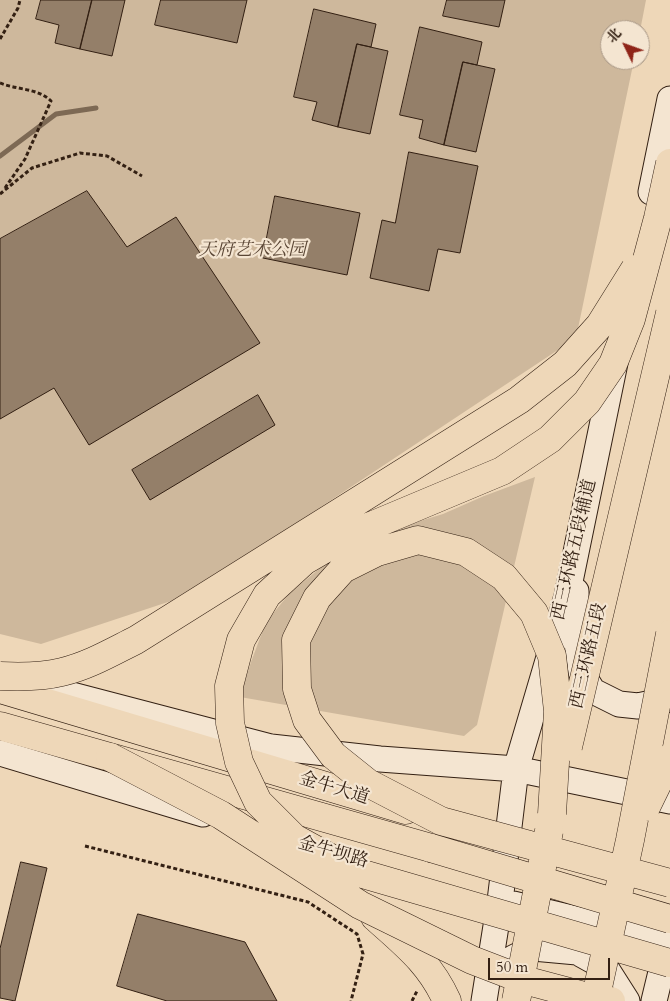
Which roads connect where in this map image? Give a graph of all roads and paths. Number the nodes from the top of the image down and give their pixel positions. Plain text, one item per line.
1 (20, 0) edge
2 (0, 39) edge
3 (0, 83) edge
4 (670, 98) edge
5 (670, 163) edge
6 (142, 176) dead end
7 (2, 193) edge
8 (658, 218) junction
9 (670, 313) edge
10 (575, 556) junction
11 (670, 634) edge
12 (0, 676) edge
13 (0, 689) edge
14 (670, 699) edge
15 (0, 726) edge
16 (0, 753) edge
17 (110, 757) junction
18 (670, 758) edge
19 (516, 769) junction
20 (670, 801) edge
21 (552, 814) junction
22 (441, 821) junction
23 (630, 840) junction
24 (85, 846) dead end
25 (670, 883) edge
26 (500, 901) junction
27 (360, 905) junction
28 (670, 940) edge
29 (485, 999) edge
30 (351, 1001) edge
31 (447, 1001) edge
32 (516, 1001) edge
33 (595, 1001) edge
34 (611, 1001) edge
35 (627, 1001) edge
36 (654, 1001) edge

1 - 2 path
3 - 7 path
4 - 10 main road, 西三环路五段辅道
5 - 8 highway, bridge
6 - 7 path
8 - 12 highway, bridge
8 - 28 highway, bridge
9 - 21 highway, 西三环路五段, bridge
10 - 14 main road
10 - 19 main road, 西三环路五段辅道
11 - 23 highway, bridge
12 - 19 main road
13 - 22 highway, 金牛大道, bridge
15 - 17 highway, 金牛大道
16 - 26 main road, 金牛坝路
17 - 27 highway, bridge
17 - 28 highway, 金牛大道, bridge
18 - 23 highway, bridge
19 - 20 main road
19 - 26 main road, 西三环路五段辅道
21 - 22 highway, bridge
21 - 32 highway, 西三环路五段, bridge
22 - 25 highway, 金牛大道, bridge
23 - 33 highway, bridge
24 - 30 path
26 - 28 main road, 金牛坝路
26 - 29 main road, 西三环路五段辅道
27 - 31 highway, bridge
27 - 34 highway, bridge
28 - 36 main road
29 - 35 main road

